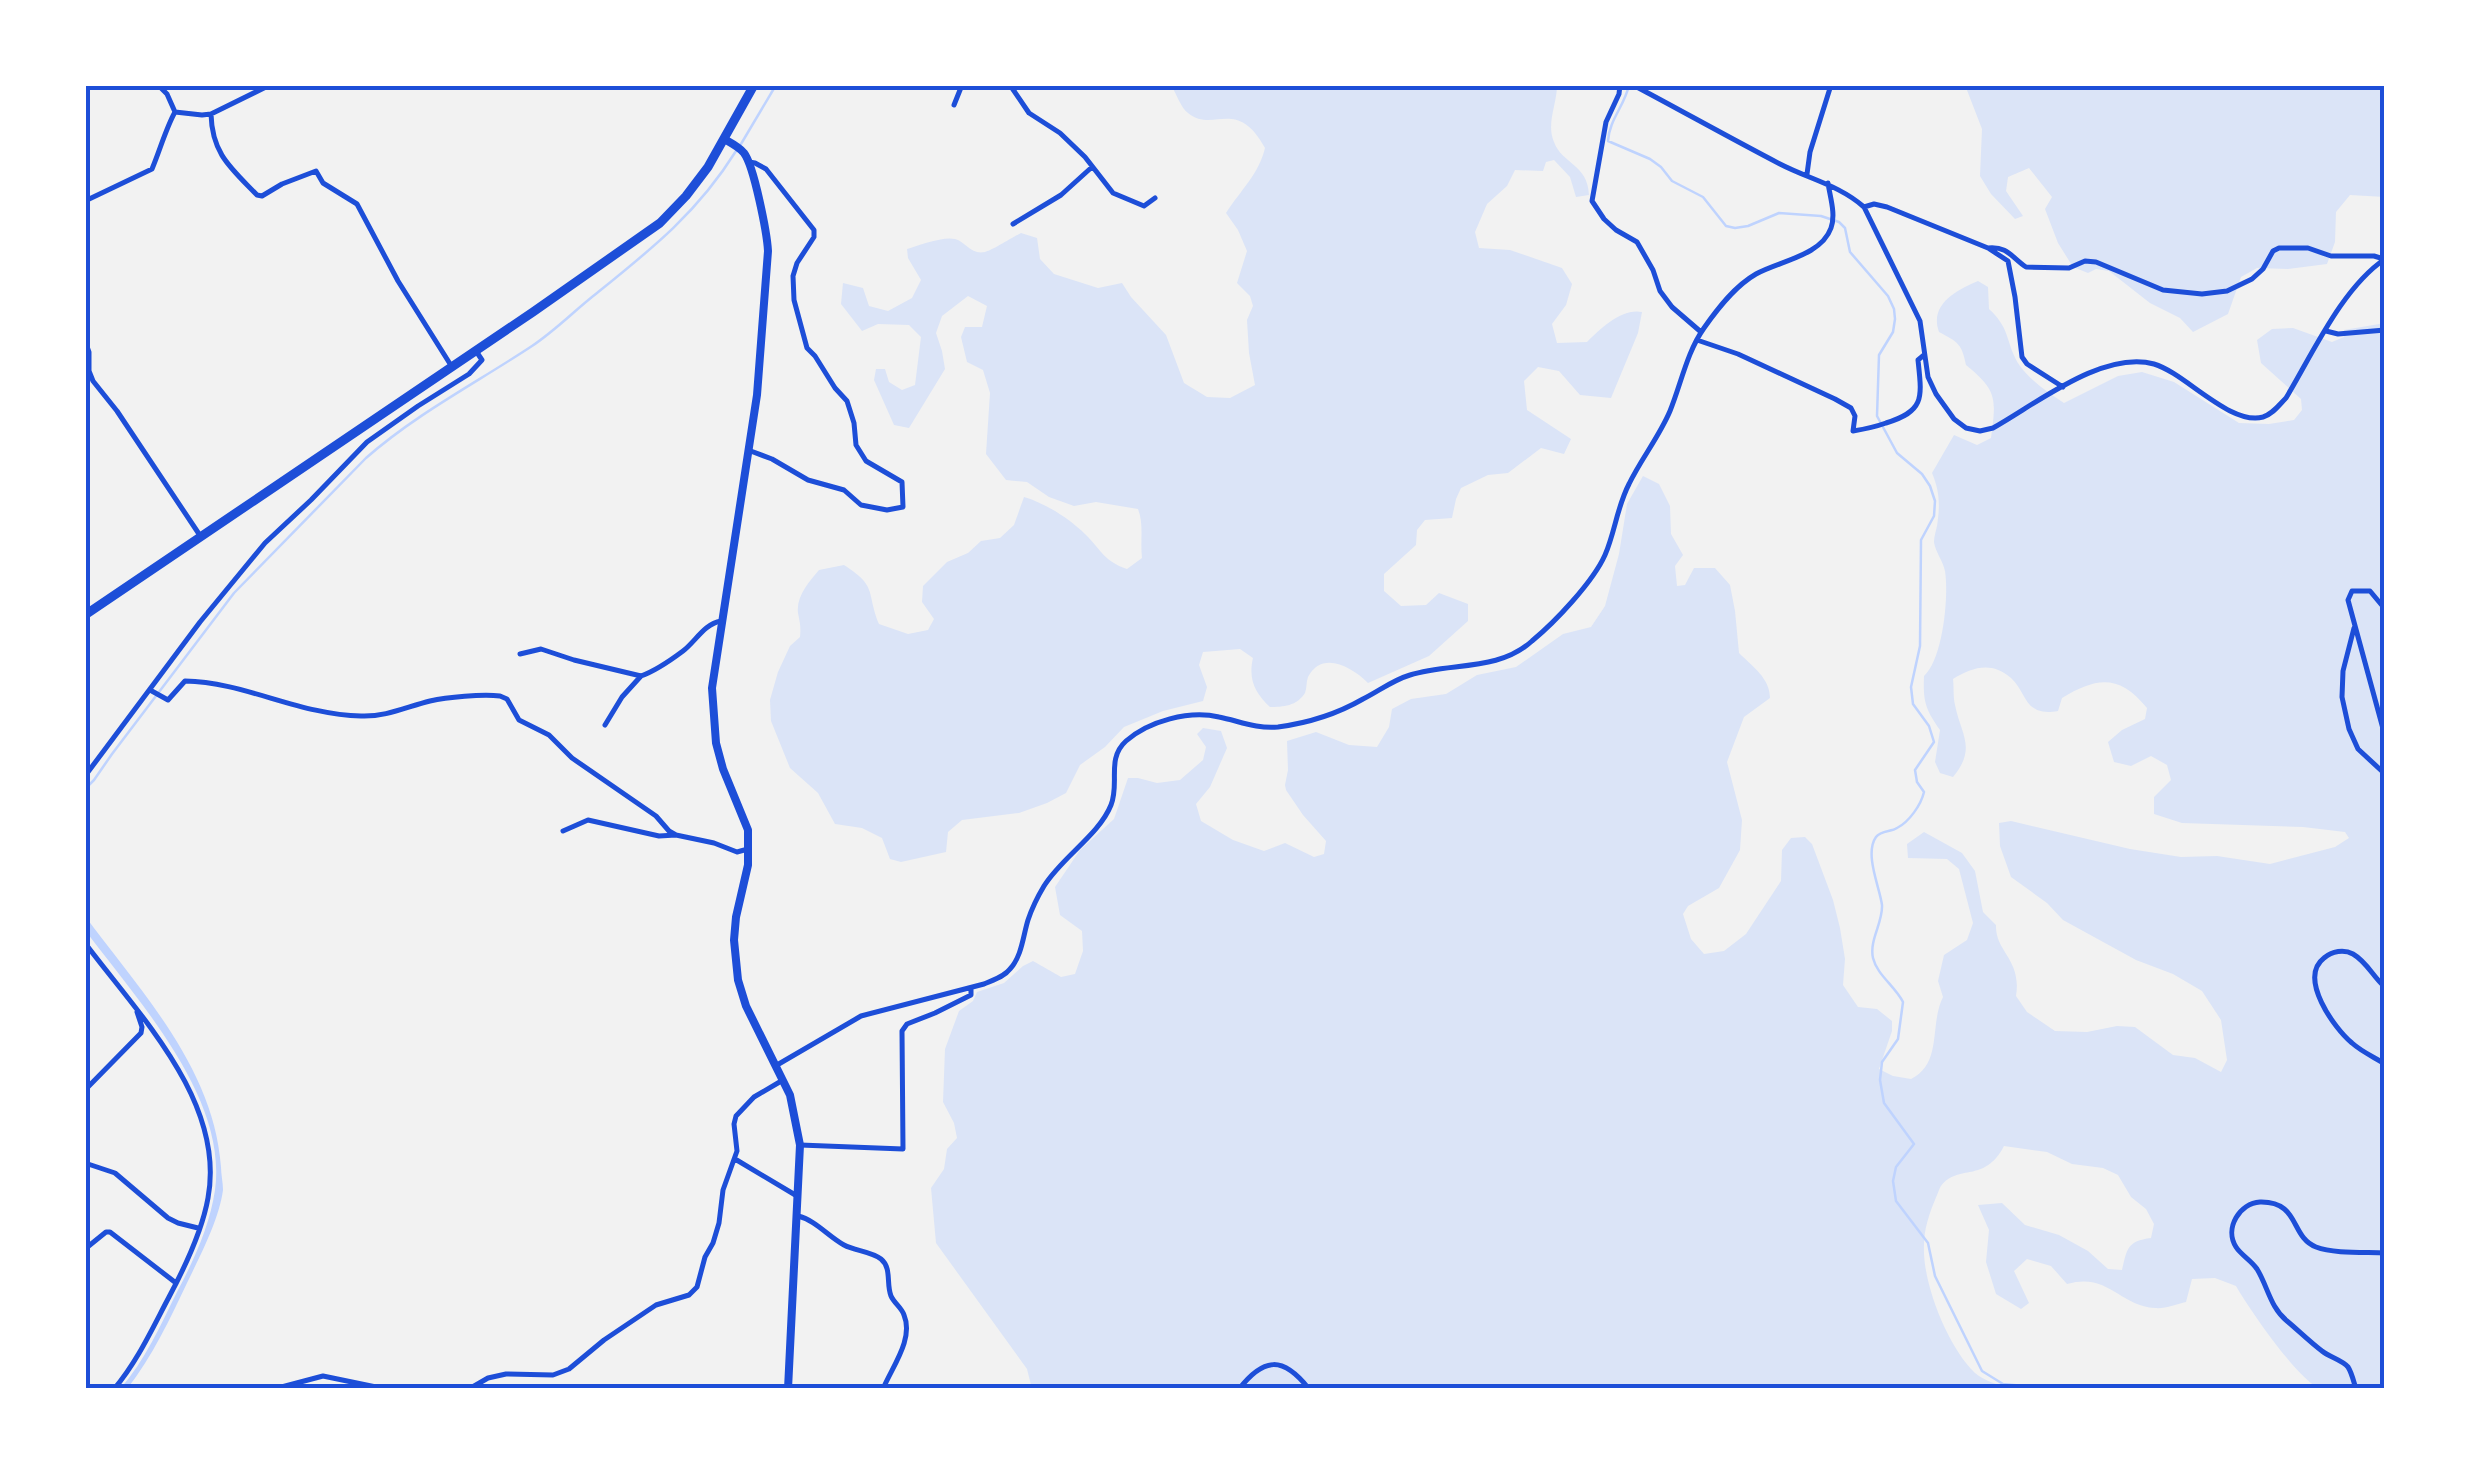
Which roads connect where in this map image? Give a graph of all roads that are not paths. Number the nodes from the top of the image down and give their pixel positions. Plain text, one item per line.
1 (158, 85) edge
2 (270, 85) edge
3 (754, 85) edge
4 (962, 85) edge
5 (1010, 85) edge
6 (1620, 85) edge
7 (1632, 85) edge
8 (1831, 85) edge
9 (954, 106) dead end
10 (176, 112) junction
11 (211, 114) junction
12 (728, 141) junction
13 (749, 162) junction
14 (1092, 167) junction
15 (1807, 175) junction
16 (1828, 183) junction
17 (1155, 198) dead end
18 (85, 201) edge
19 (1864, 206) junction
20 (1013, 224) dead end
21 (1988, 248) junction
22 (2385, 259) edge
23 (2385, 330) edge
24 (1701, 332) junction
25 (2326, 332) junction
26 (1696, 340) junction
27 (85, 341) edge
28 (476, 351) junction
29 (1924, 355) junction
30 (452, 367) junction
31 (2063, 387) junction
32 (748, 450) junction
33 (201, 536) junction
34 (2385, 609) edge
35 (86, 612) edge
36 (720, 621) junction
37 (2355, 624) junction
38 (520, 654) dead end
39 (640, 676) junction
40 (151, 691) junction
41 (606, 726) dead end
42 (2385, 736) edge
43 (2385, 774) edge
44 (85, 776) edge
45 (563, 831) dead end
46 (676, 835) junction
47 (748, 848) junction
48 (85, 942) edge
49 (2385, 987) edge
50 (971, 988) junction
51 (138, 1009) junction
52 (2385, 1064) edge
53 (777, 1065) junction
54 (784, 1079) junction
55 (85, 1090) edge
56 (800, 1145) junction
57 (735, 1159) junction
58 (85, 1163) edge
59 (797, 1197) junction
60 (796, 1216) junction
61 (198, 1228) junction
62 (85, 1249) edge
63 (2385, 1253) edge
64 (176, 1283) junction
65 (114, 1389) edge
66 (274, 1389) edge
67 (432, 1389) edge
68 (469, 1389) edge
69 (788, 1389) edge
70 (883, 1389) edge
71 (1239, 1389) edge
72 (1308, 1389) edge
73 (2356, 1389) edge

1 - 10 street
2 - 11 street
3 - 12 highway
4 - 9 street
5 - 14 street
6 - 24 street
7 - 15 street
8 - 15 street
10 - 11 street
10 - 18 street
11 - 30 street
12 - 13 main road
12 - 28 highway
13 - 32 main road
13 - 32 street
14 - 17 street
14 - 20 street
15 - 16 street
16 - 19 street
16 - 24 street
19 - 21 street
19 - 29 street
21 - 22 street
21 - 31 street
22 - 25 street
23 - 25 street
24 - 26 street
25 - 31 street
26 - 29 street
26 - 50 street
27 - 33 street
28 - 30 highway
28 - 40 street
29 - 31 street
30 - 33 highway
32 - 36 main road
33 - 35 highway
34 - 37 street
36 - 39 street
36 - 47 main road
37 - 42 street
37 - 43 street
38 - 39 street
39 - 41 street
40 - 44 street
40 - 46 street
45 - 46 street
46 - 47 street
47 - 53 main road
48 - 51 street
49 - 52 street
50 - 53 street
50 - 56 street
51 - 55 street
51 - 61 street
53 - 54 main road
54 - 56 main road
54 - 57 street
56 - 59 main road
57 - 59 street
57 - 68 street
58 - 61 street
59 - 60 main road
60 - 69 main road
60 - 70 street
61 - 64 street
62 - 64 street
63 - 73 street
64 - 65 street
66 - 67 street
71 - 72 street

